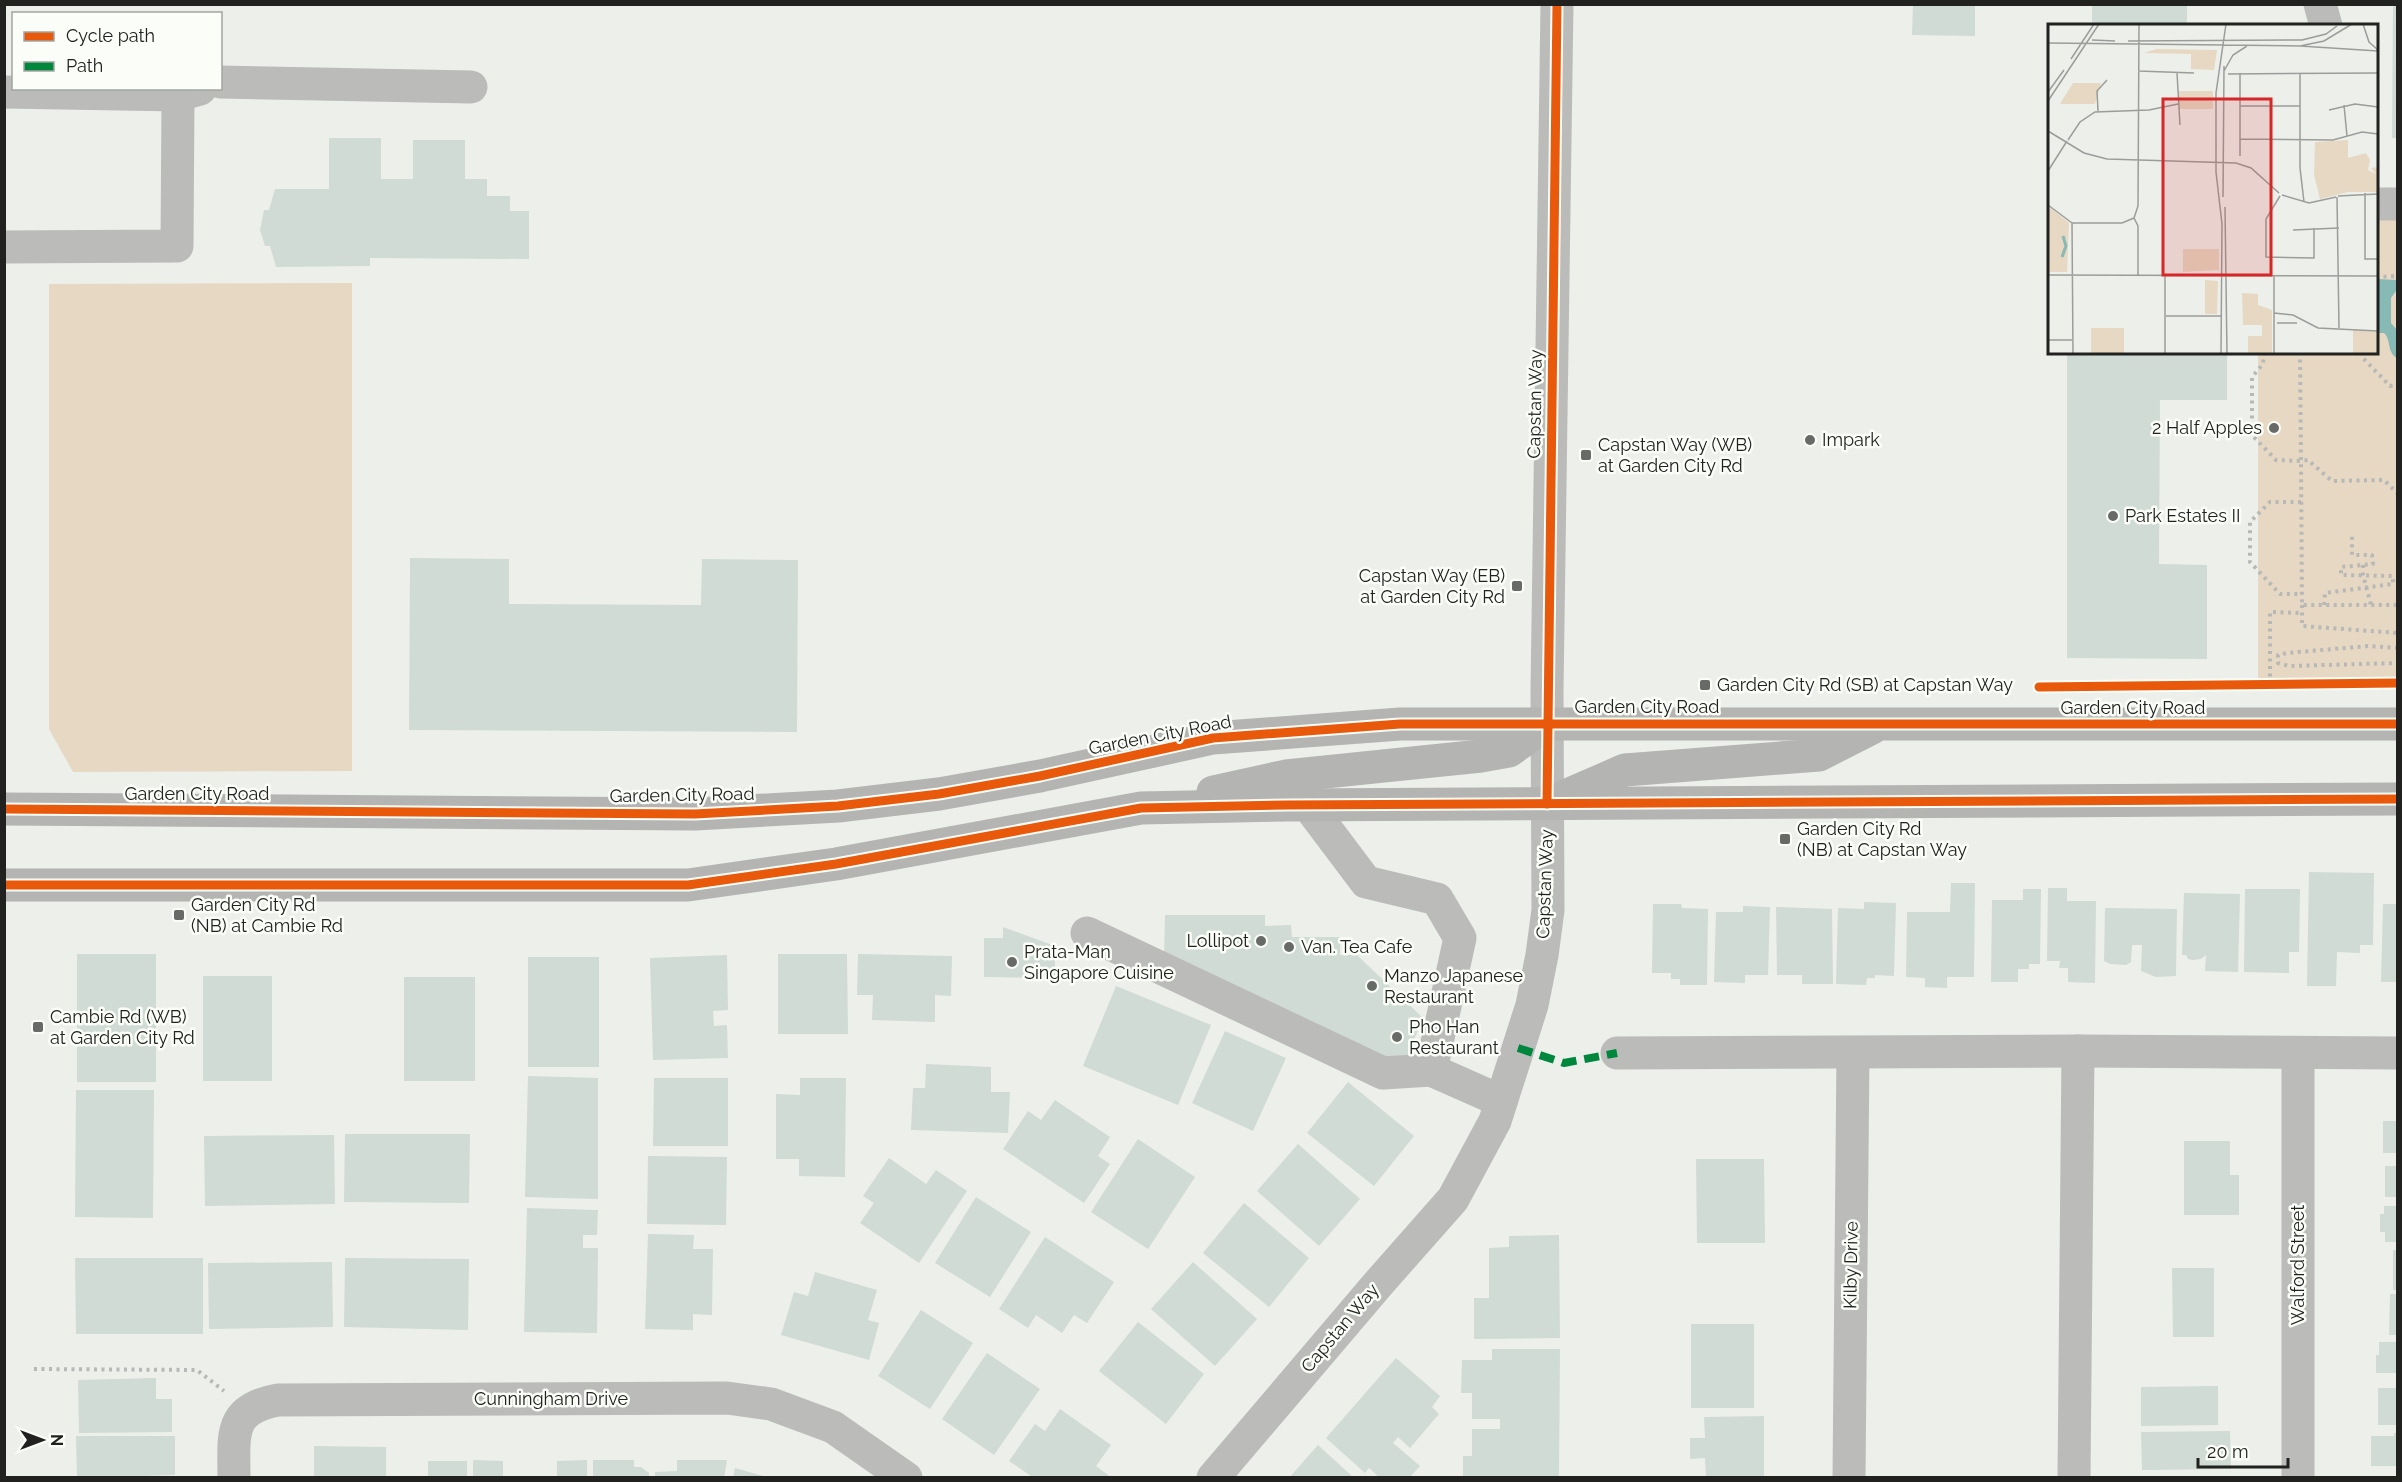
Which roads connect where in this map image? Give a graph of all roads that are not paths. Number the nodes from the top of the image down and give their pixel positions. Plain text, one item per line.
1 (1557, 4) edge
2 (2320, 4) edge
3 (2325, 24) edge
4 (222, 82) edge
5 (471, 87) dead end
6 (4, 92) edge
7 (189, 92) edge
8 (2378, 204) edge
9 (2397, 204) edge
10 (4, 247) edge
11 (1547, 724) junction
12 (2397, 724) edge
13 (1876, 726) junction
14 (2397, 799) edge
15 (1547, 804) junction
16 (1308, 805) junction
17 (1141, 808) junction
18 (4, 809) edge
19 (4, 885) edge
20 (1087, 933) dead end
21 (2078, 1051) junction
22 (1617, 1053) dead end
23 (1853, 1053) junction
24 (2298, 1053) junction
25 (2397, 1053) edge
26 (1431, 1070) junction
27 (1502, 1101) junction
28 (234, 1478) edge
29 (906, 1478) edge
30 (1213, 1478) edge
31 (1849, 1478) edge
32 (2074, 1478) edge
33 (2298, 1478) edge

1 - 11 street, Capstan Way
2 - 3 street
4 - 5 street
6 - 7 street
7 - 10 street
8 - 9 street
11 - 13 main road, Garden City Road
11 - 15 street, Capstan Way
11 - 17 main road
11 - 18 main road, Garden City Road
12 - 13 main road, Garden City Road
13 - 15 main road
14 - 15 main road
15 - 16 main road
15 - 27 street, Capstan Way
16 - 17 main road
16 - 26 street
17 - 19 main road
20 - 26 street
21 - 23 street
21 - 24 street
21 - 32 street
22 - 23 street
23 - 31 street, Kilby Drive
24 - 25 street
24 - 33 street, Walford Street
26 - 27 street
27 - 30 street, Capstan Way
28 - 29 street, Cunningham Drive

